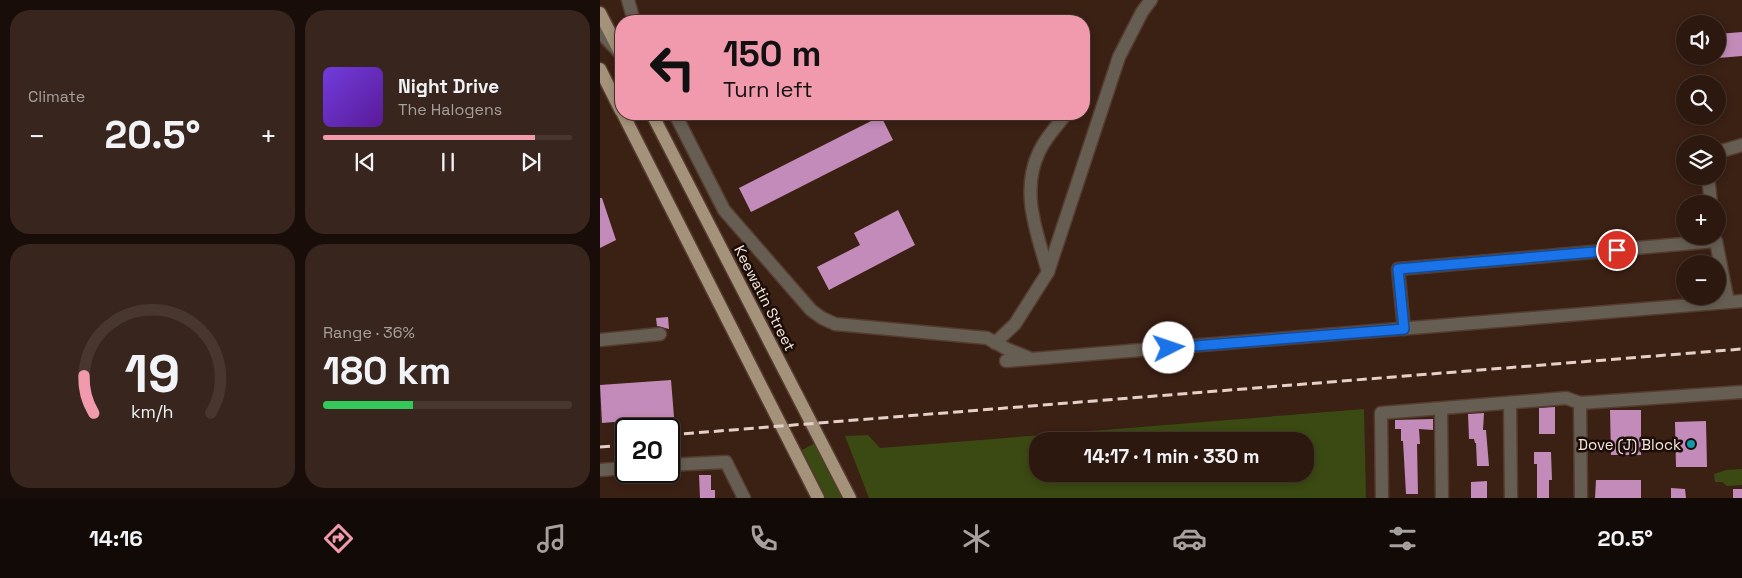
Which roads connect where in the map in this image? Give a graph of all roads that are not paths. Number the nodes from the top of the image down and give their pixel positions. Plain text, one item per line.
1 (628, 0) edge
2 (1151, 0) edge
3 (600, 13) edge
4 (632, 15) edge
5 (600, 32) edge
6 (615, 43) edge
7 (615, 48) edge
8 (600, 69) edge
9 (600, 80) edge
10 (610, 89) junction
11 (615, 99) edge
12 (626, 120) edge
13 (655, 120) edge
14 (678, 120) edge
15 (1062, 120) edge
16 (1742, 145) edge
17 (1726, 150) edge
18 (1676, 243) edge
19 (1717, 245) edge
20 (1048, 272) junction
21 (1742, 301) edge
22 (1728, 302) junction
23 (1404, 329) junction
24 (660, 334) dead end
25 (600, 340) edge
26 (995, 343) junction
27 (1032, 359) junction
28 (1006, 361) dead end
29 (1742, 392) edge
30 (1510, 403) junction
31 (1580, 403) junction
32 (1441, 410) junction
33 (680, 464) edge
34 (615, 469) edge
35 (600, 470) edge
36 (744, 498) edge
37 (818, 498) edge
38 (850, 498) edge
39 (1382, 498) edge
40 (1442, 498) edge
41 (1511, 498) edge
42 (1581, 498) edge

1 - 4 street
2 - 20 street
3 - 6 main road
5 - 7 street
8 - 10 main road
9 - 10 street
10 - 11 main road
12 - 37 main road
13 - 38 main road, Keewatin Street
14 - 26 street
15 - 20 street
16 - 17 street
18 - 23 street
19 - 22 street
20 - 26 street
21 - 22 street
22 - 23 street
23 - 27 street
24 - 25 street
26 - 27 street
27 - 28 street
29 - 31 street
30 - 31 street
30 - 32 street
30 - 41 street
31 - 42 street
32 - 39 street
32 - 40 street
33 - 36 street
34 - 35 street

